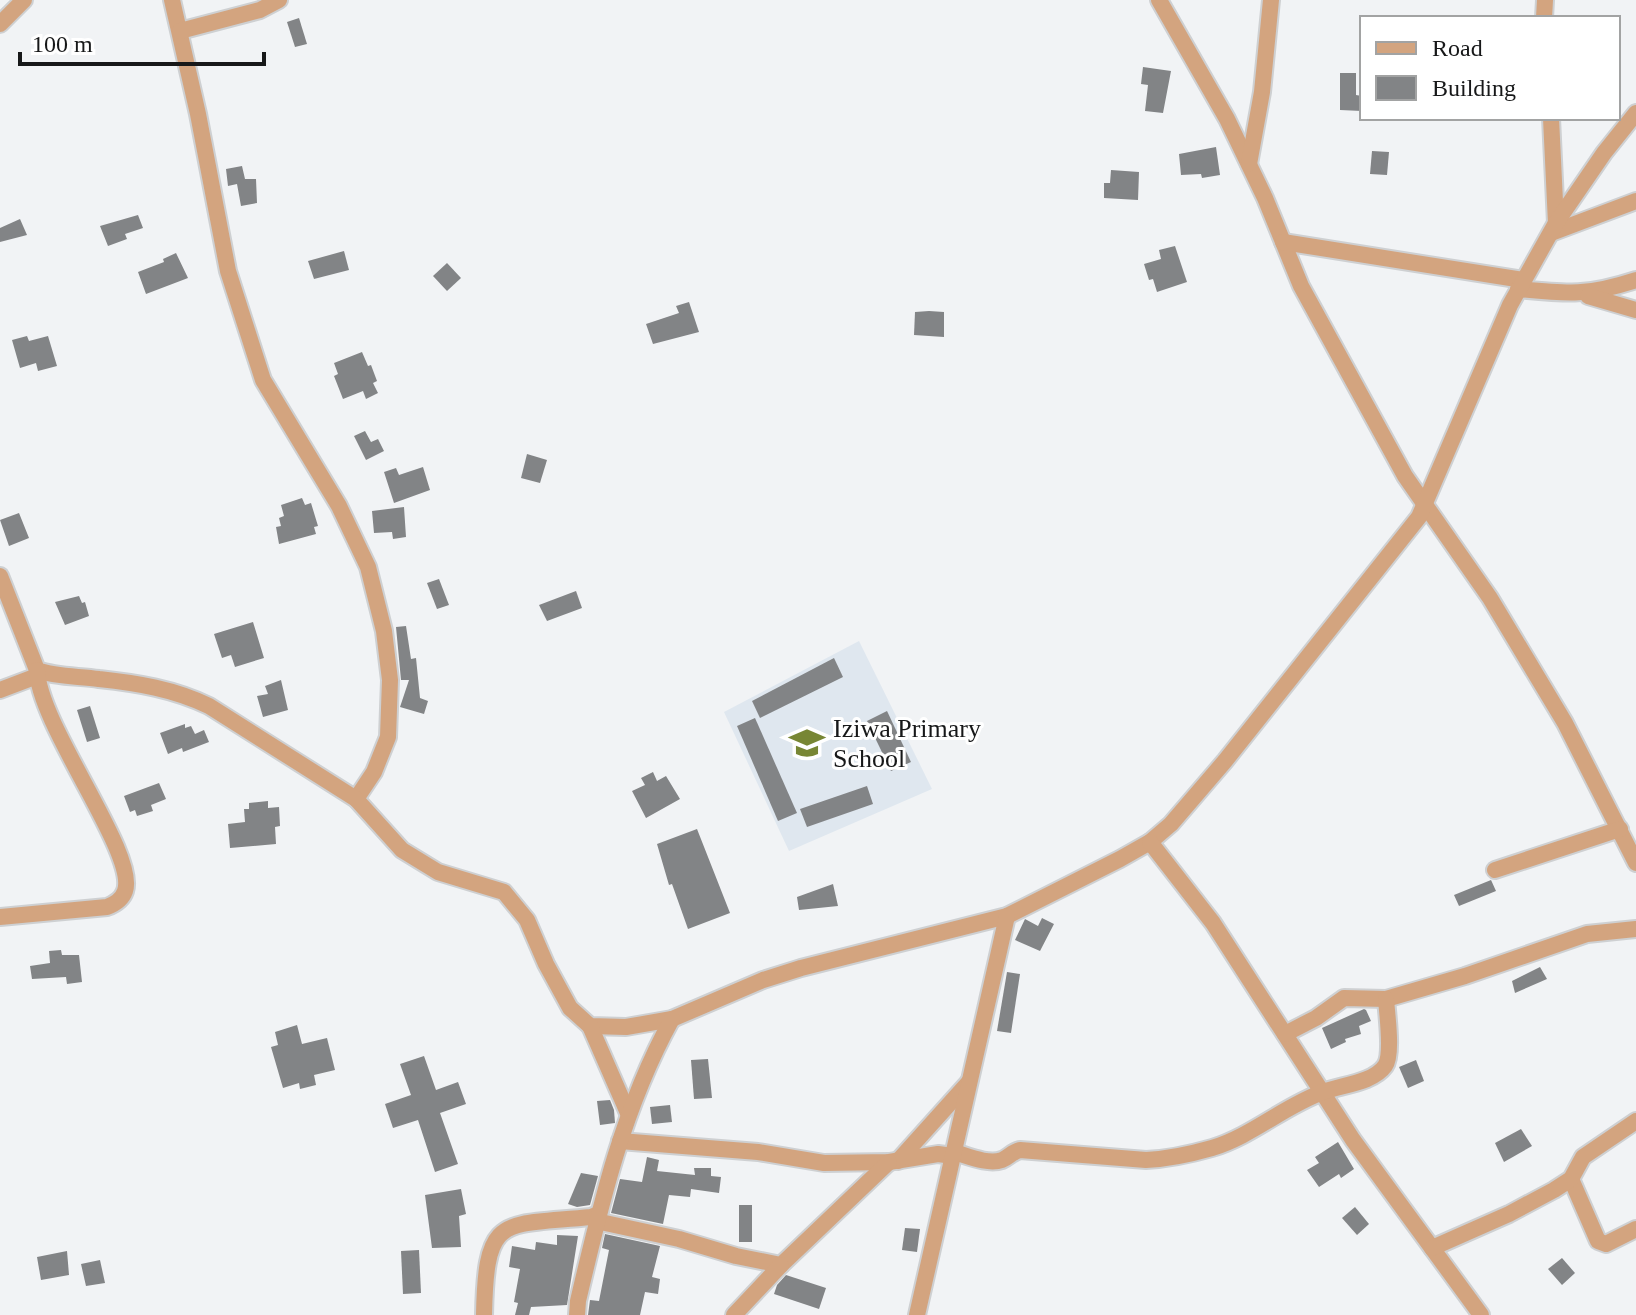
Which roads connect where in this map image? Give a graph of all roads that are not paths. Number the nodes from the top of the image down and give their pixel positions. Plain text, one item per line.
1 (24, 0) edge
2 (172, 0) edge
3 (279, 0) edge
4 (1159, 0) edge
5 (1271, 0) edge
6 (0, 24) edge
7 (180, 31) junction
8 (1636, 113) edge
9 (1551, 120) edge
10 (1249, 164) junction
11 (1636, 201) edge
12 (1554, 228) junction
13 (1283, 242) junction
14 (1636, 280) edge
15 (1521, 284) junction
16 (1581, 294) junction
17 (1636, 310) edge
18 (1425, 508) junction
19 (0, 576) edge
20 (37, 673) junction
21 (0, 690) edge
22 (356, 799) junction
23 (1620, 829) junction
24 (1150, 842) junction
25 (1636, 863) edge
26 (1495, 870) dead end
27 (1007, 916) junction
28 (0, 917) edge
29 (1636, 929) edge
30 (1386, 999) junction
31 (672, 1019) junction
32 (590, 1026) junction
33 (1285, 1034) junction
34 (971, 1080) junction
35 (1321, 1093) junction
36 (628, 1113) junction
37 (1636, 1121) edge
38 (620, 1141) junction
39 (954, 1154) junction
40 (894, 1162) junction
41 (1571, 1179) junction
42 (597, 1217) junction
43 (1636, 1229) edge
44 (1432, 1248) junction
45 (781, 1265) junction
46 (484, 1315) edge
47 (577, 1315) edge
48 (734, 1315) edge
49 (917, 1315) edge
50 (1481, 1315) edge

1 - 6 street
2 - 7 street
3 - 7 street
4 - 10 street
5 - 10 street
7 - 22 street
8 - 12 street
9 - 12 street
10 - 13 street
11 - 12 street
12 - 15 street
13 - 15 street
13 - 18 street
14 - 16 street
15 - 16 street
15 - 18 street
16 - 17 street
18 - 23 street
18 - 24 street
19 - 20 street
20 - 21 street
20 - 22 street
20 - 28 street
22 - 32 street
23 - 25 street
23 - 26 street
24 - 27 street
24 - 33 street
27 - 31 street
27 - 34 street
29 - 30 street
30 - 33 street
30 - 35 street
31 - 32 street
31 - 36 street
32 - 36 street
33 - 35 street
34 - 39 street
34 - 40 street
35 - 39 street
35 - 44 street
36 - 38 street
37 - 41 street
38 - 40 street
38 - 42 street
39 - 40 street
39 - 49 street
40 - 45 street
41 - 43 street
41 - 44 street
42 - 45 street
42 - 46 street
42 - 47 street
44 - 50 street
45 - 48 street

